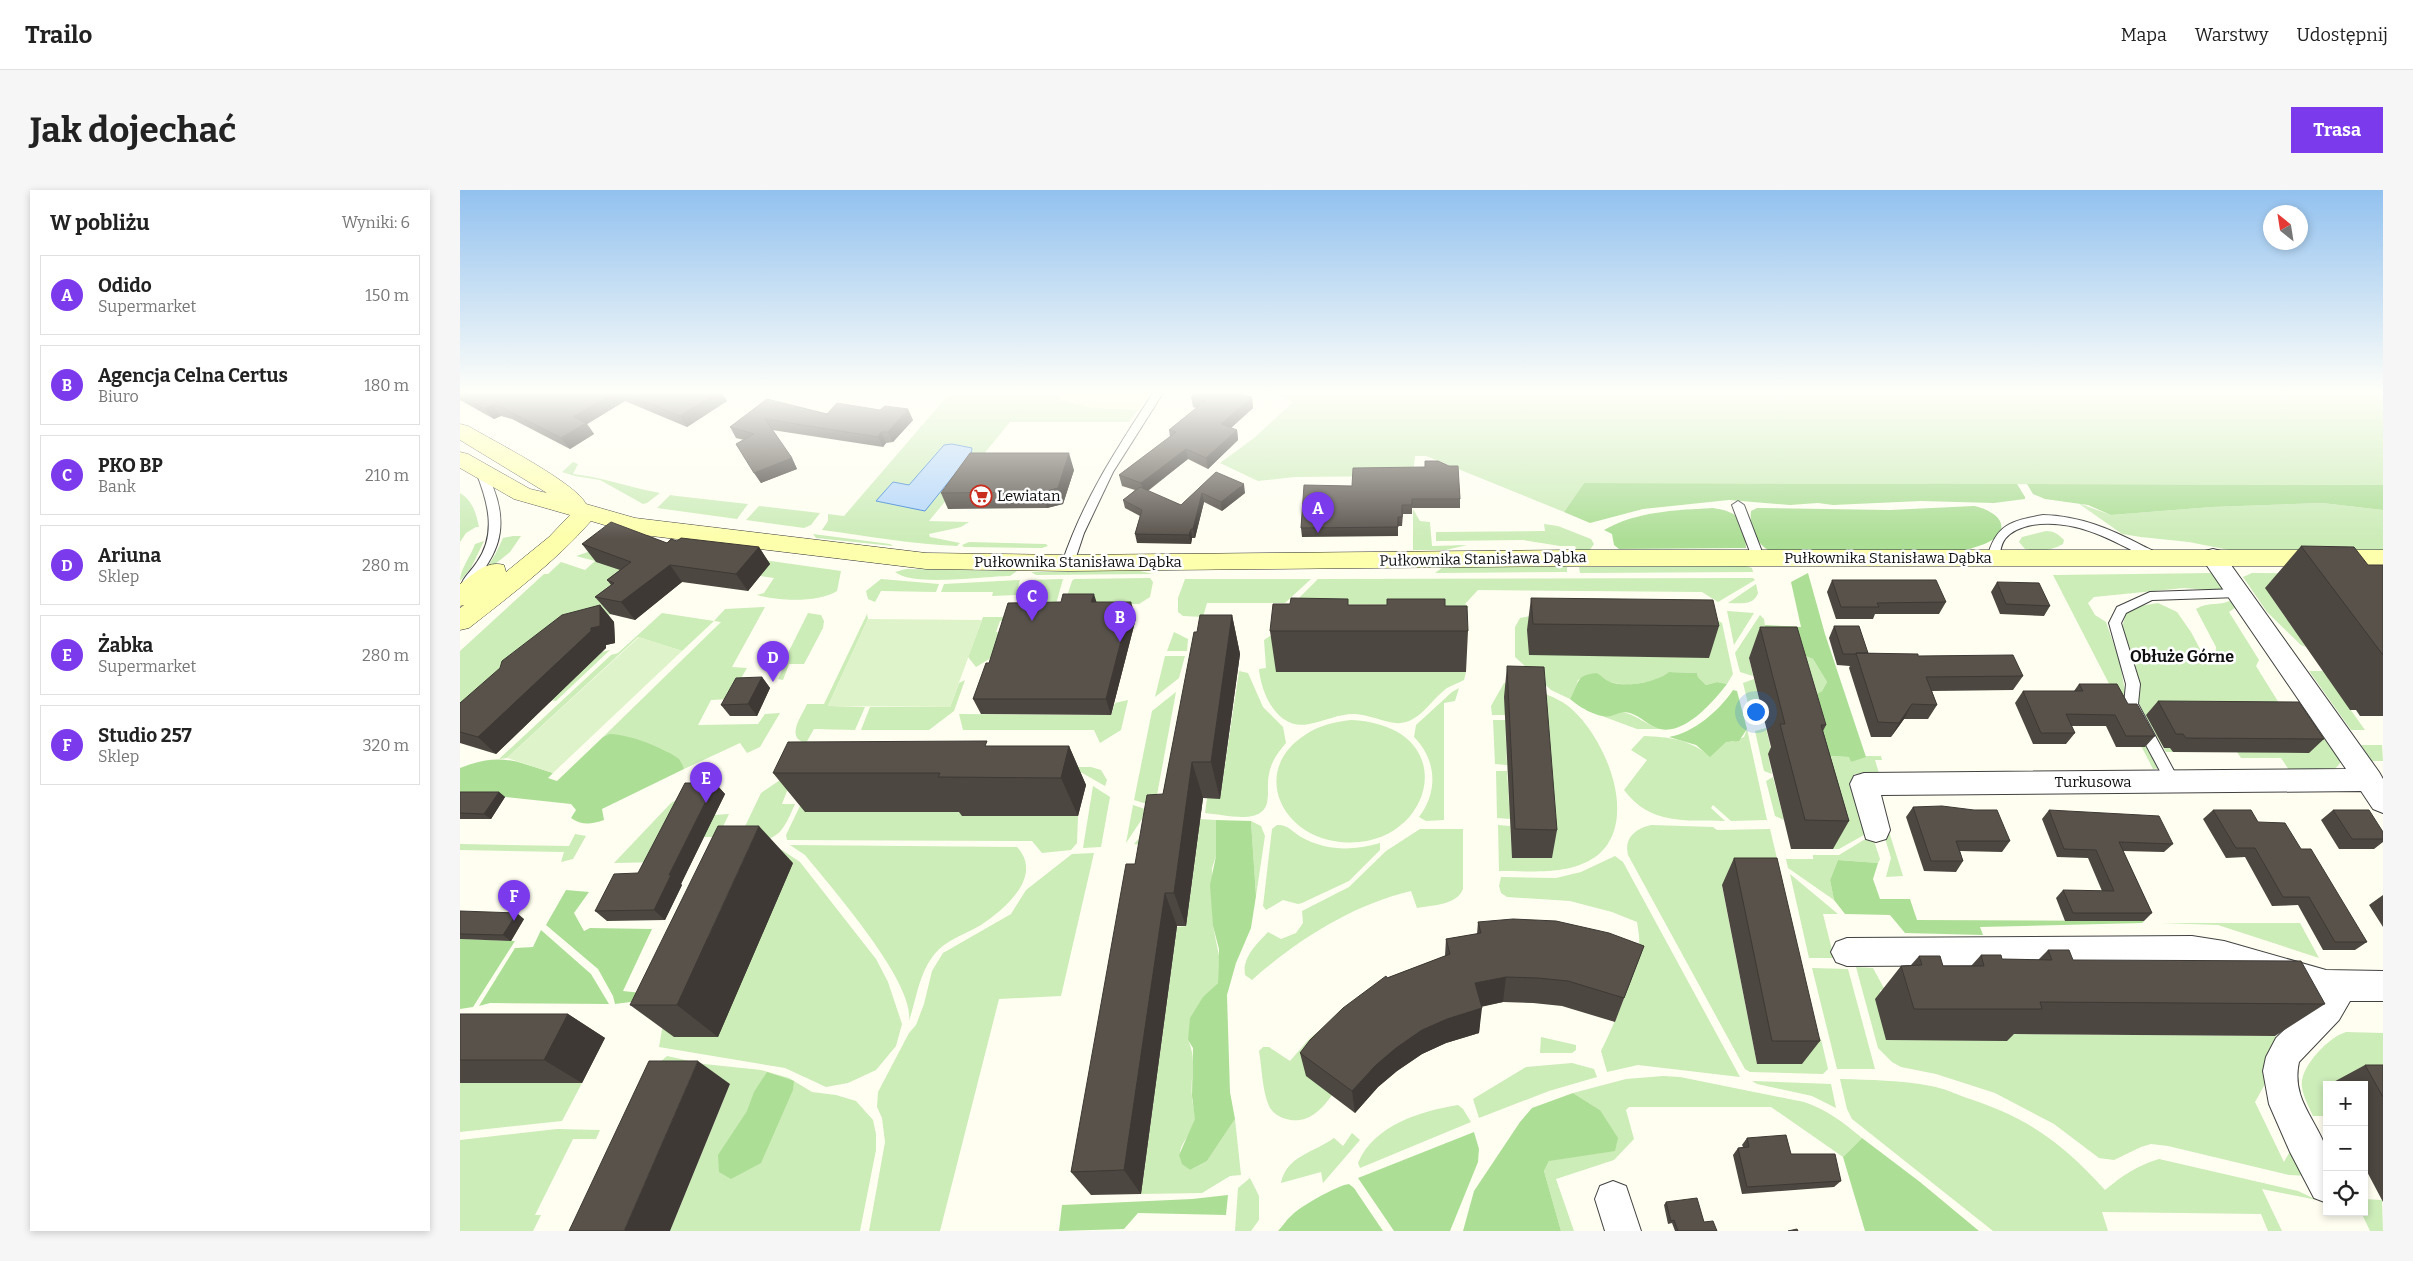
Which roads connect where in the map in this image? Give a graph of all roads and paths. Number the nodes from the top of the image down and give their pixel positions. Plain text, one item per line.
1 (478, 442) edge
2 (1127, 442) edge
3 (460, 459) edge
4 (482, 472) junction
5 (1738, 505) dead end
6 (586, 512) junction
7 (1758, 557) junction
8 (2213, 557) junction
9 (1993, 558) junction
10 (2156, 558) junction
11 (2383, 558) edge
12 (1068, 563) junction
13 (460, 591) edge
14 (2238, 593) junction
15 (460, 597) edge
16 (460, 622) edge
17 (2173, 782) junction
18 (2376, 791) edge
19 (1876, 830) dead end
20 (1847, 952) dead end
21 (2339, 986) junction
22 (2383, 986) edge
23 (2323, 1177) edge

1 - 6 street, Pułkownika Stanisława Dąbka
2 - 12 lane
3 - 4 street, Pułkownika Stanisława Dąbka
4 - 6 street, Pułkownika Stanisława Dąbka
4 - 13 lane
5 - 7 lane
6 - 12 street, Pułkownika Stanisława Dąbka
6 - 15 street
6 - 16 street
7 - 9 street, Pułkownika Stanisława Dąbka
7 - 12 street, Pułkownika Stanisława Dąbka
8 - 10 street, Pułkownika Stanisława Dąbka
8 - 11 street, Pułkownika Stanisława Dąbka
8 - 14 street, Turkusowa
9 - 10 street, Pułkownika Stanisława Dąbka
9 - 10 lane
14 - 17 lane
14 - 18 street, Turkusowa
17 - 18 street, Turkusowa
17 - 19 street, Turkusowa
20 - 21 street
21 - 22 street
21 - 23 street

